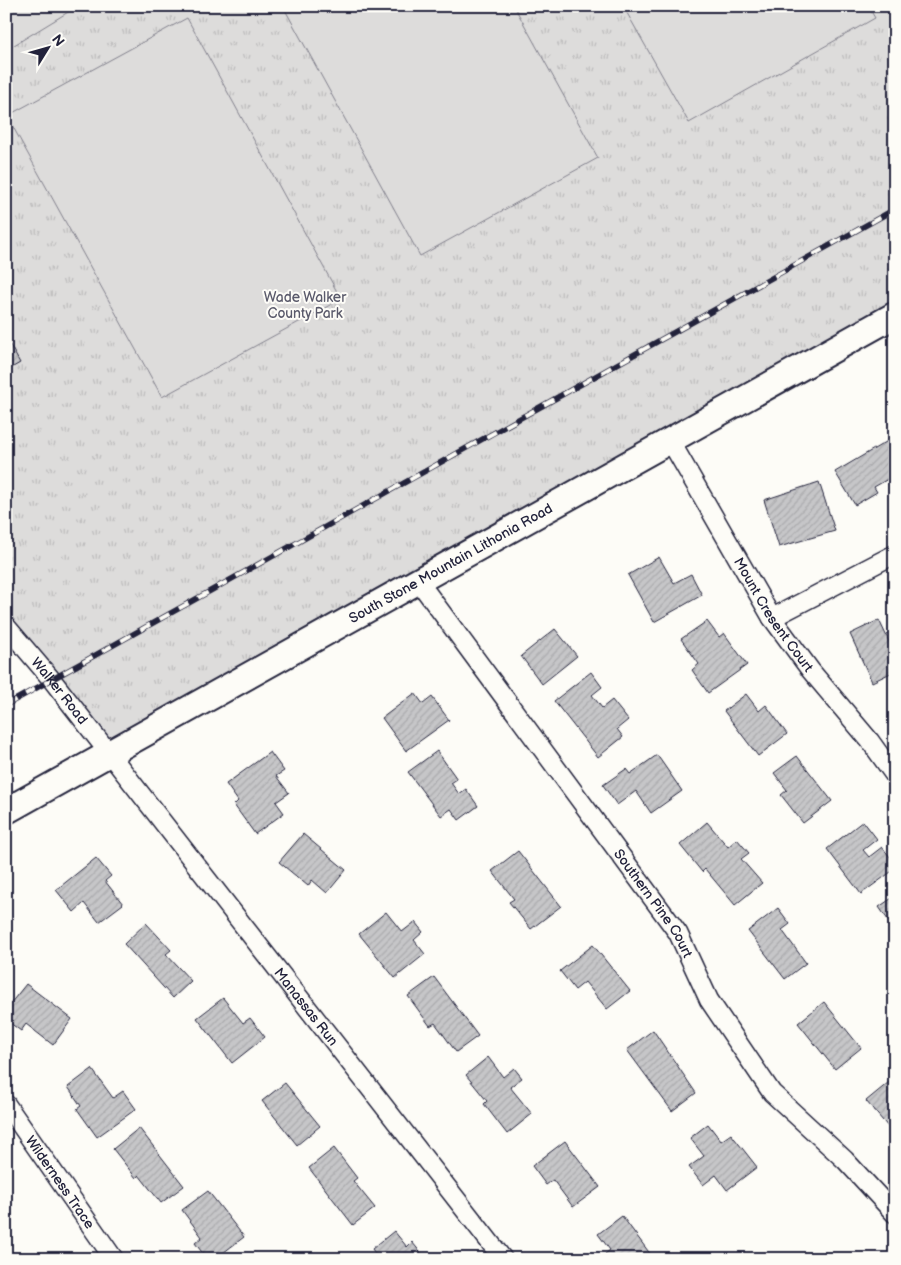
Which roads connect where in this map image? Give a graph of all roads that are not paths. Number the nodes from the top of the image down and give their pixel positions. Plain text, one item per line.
1 (895, 315) edge
2 (671, 442) junction
3 (895, 554) edge
4 (419, 582) junction
5 (772, 618) junction
6 (8, 630) edge
7 (110, 755) junction
8 (895, 776) edge
9 (6, 811) edge
10 (6, 1104) edge
11 (895, 1214) edge
12 (114, 1259) edge
13 (503, 1259) edge

1 - 2 main road, South Stone Mountain Lithonia Road
2 - 4 main road, South Stone Mountain Lithonia Road
2 - 5 street, Mount Cresent Court
3 - 5 street
4 - 7 main road, South Stone Mountain Lithonia Road
4 - 11 street, Southern Pine Court
5 - 8 street, Mount Cresent Court
6 - 7 street, Walker Road
7 - 9 main road, South Stone Mountain Lithonia Road
7 - 13 street, Manassas Run
10 - 12 street, Wilderness Trace

